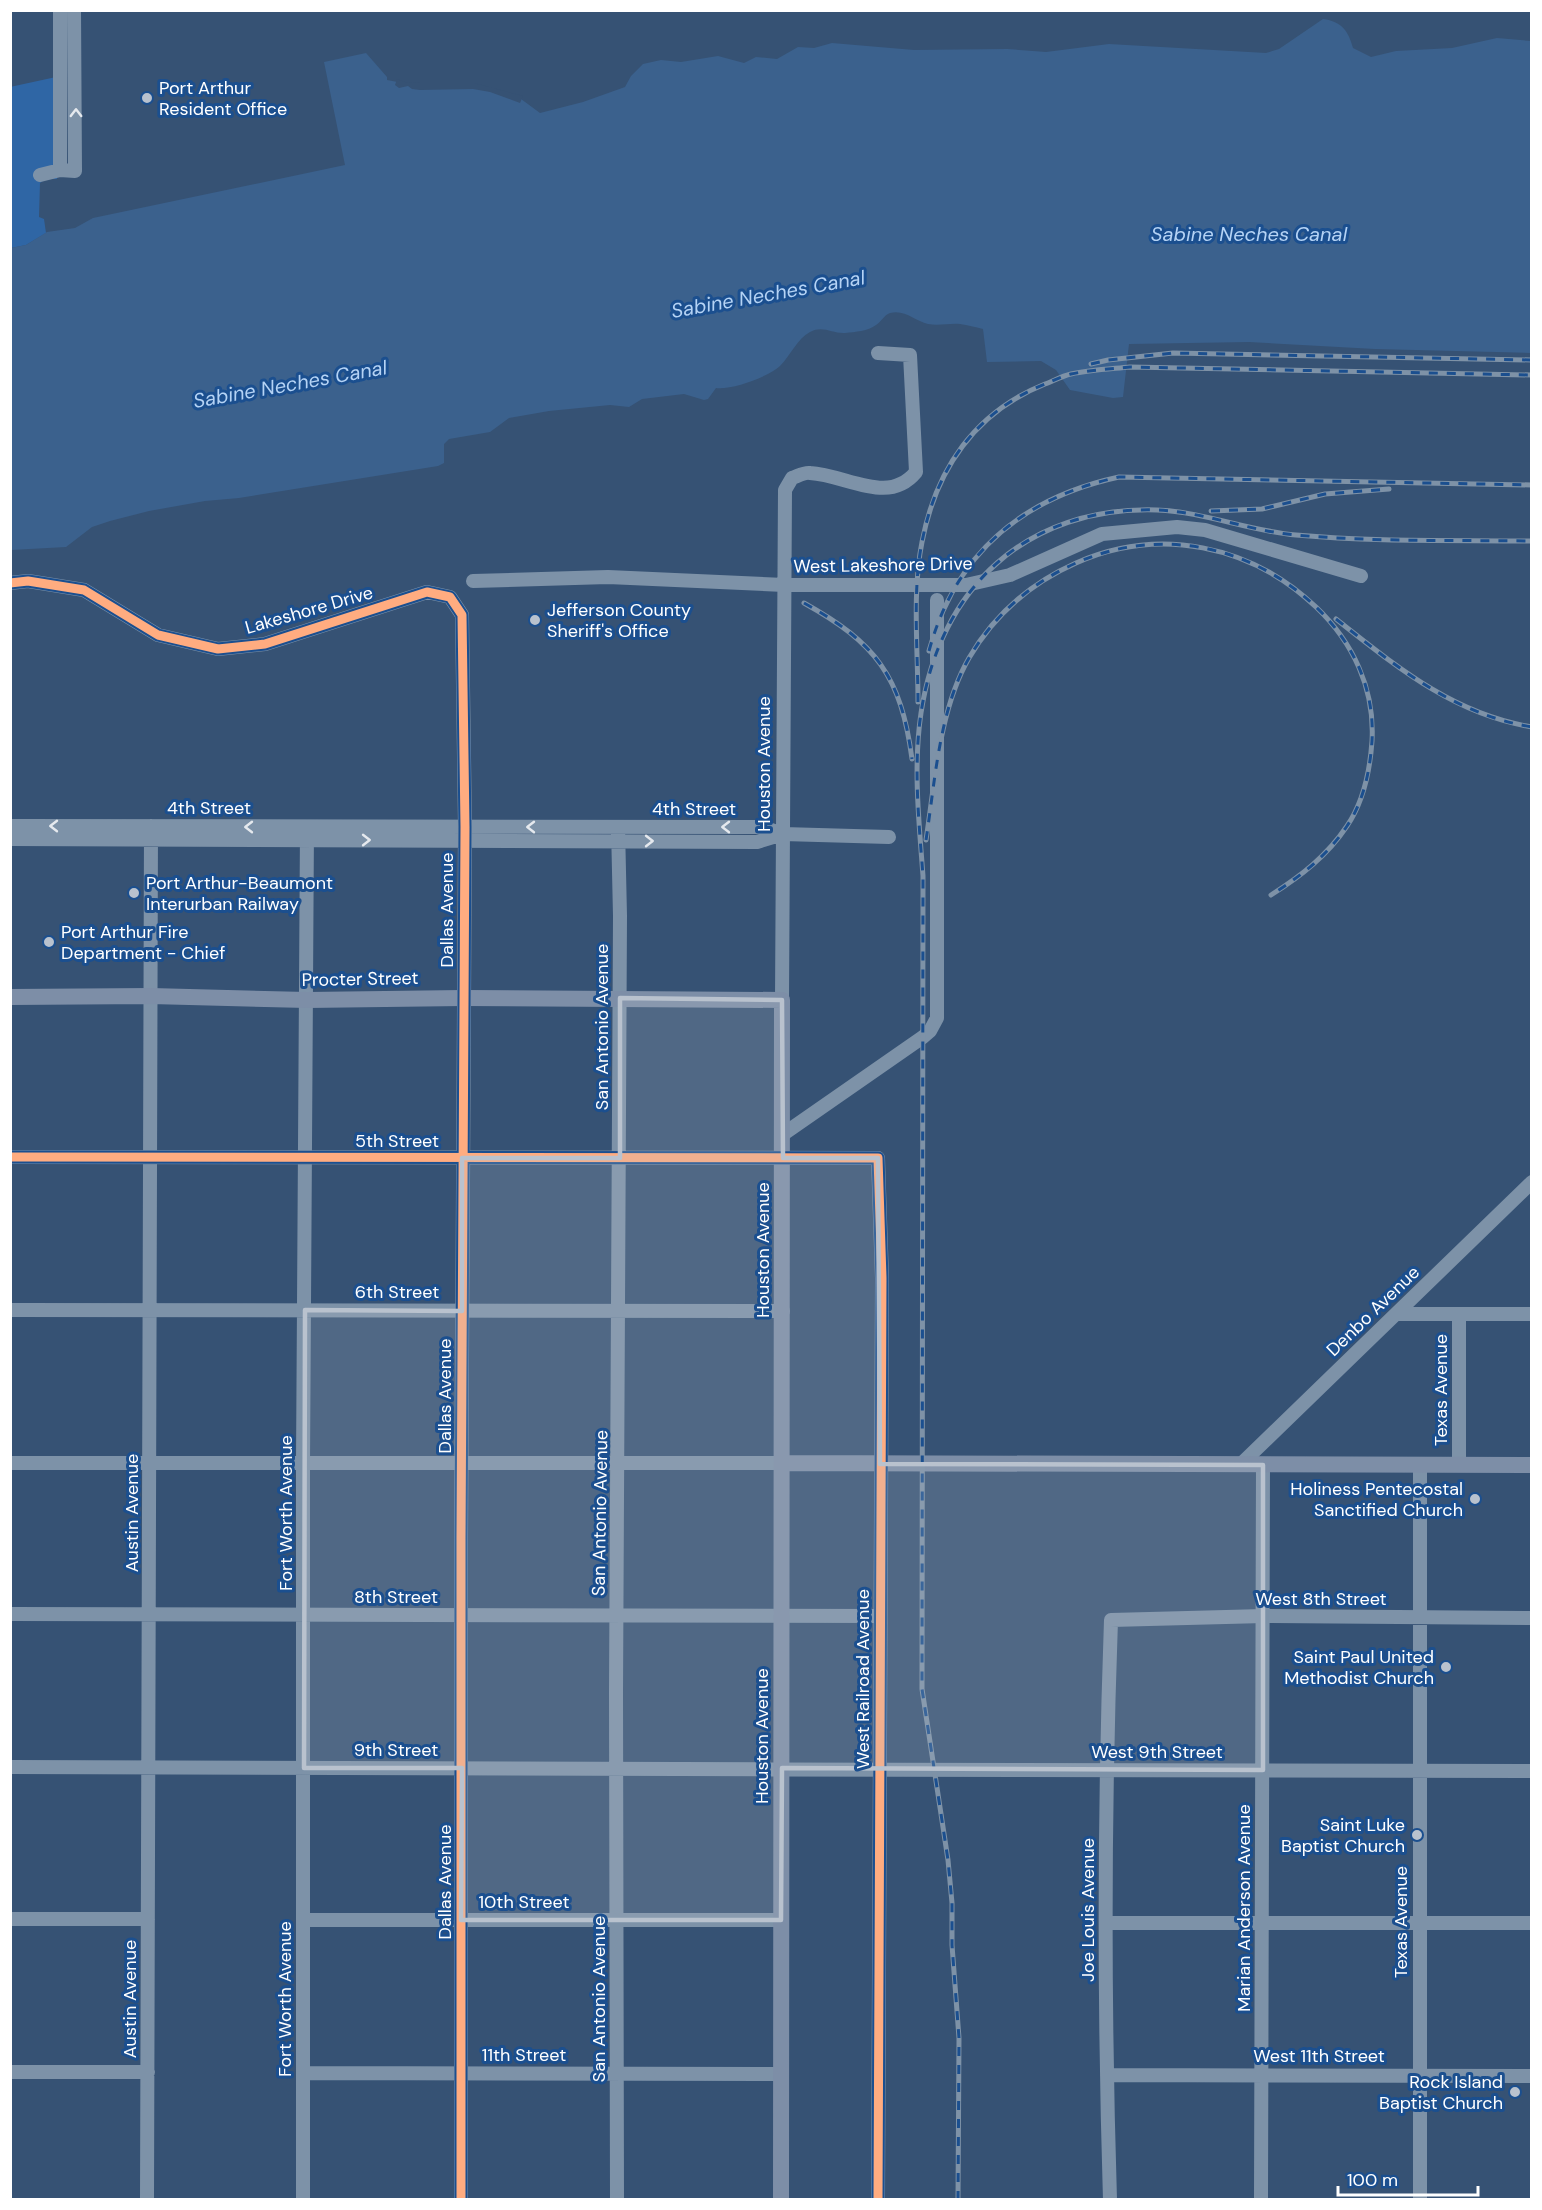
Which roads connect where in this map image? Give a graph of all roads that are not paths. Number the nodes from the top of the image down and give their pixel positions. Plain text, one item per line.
1 (60, 10) edge
2 (74, 10) edge
3 (60, 170) junction
4 (40, 175) dead end
5 (878, 353) dead end
6 (1361, 576) dead end
7 (473, 581) dead end
8 (10, 583) edge
9 (784, 585) junction
10 (450, 597) joint
11 (937, 600) dead end
12 (10, 826) edge
13 (465, 827) junction
14 (151, 832) junction
15 (307, 833) junction
16 (618, 834) junction
17 (783, 834) junction
18 (889, 837) dead end
19 (10, 839) edge
20 (464, 841) junction
21 (151, 996) junction
22 (10, 997) edge
23 (463, 998) junction
24 (620, 998) junction
25 (307, 1000) junction
26 (782, 1000) junction
27 (783, 1136) junction
28 (10, 1157) edge
29 (150, 1157) junction
30 (306, 1158) junction
31 (462, 1158) junction
32 (620, 1158) junction
33 (783, 1158) junction
34 (878, 1158) joint
35 (1532, 1182) edge
36 (10, 1310) edge
37 (150, 1310) junction
38 (305, 1310) junction
39 (462, 1311) junction
40 (619, 1311) junction
41 (783, 1311) junction
42 (1396, 1314) junction
43 (1459, 1314) junction
44 (1532, 1314) edge
45 (10, 1462) edge
46 (782, 1462) junction
47 (150, 1463) junction
48 (303, 1463) junction
49 (461, 1464) junction
50 (619, 1464) junction
51 (880, 1464) junction
52 (1240, 1465) junction
53 (1263, 1465) junction
54 (1420, 1465) junction
55 (1459, 1465) junction
56 (1532, 1465) edge
57 (10, 1614) edge
58 (149, 1615) junction
59 (304, 1615) junction
60 (462, 1615) junction
61 (617, 1615) junction
62 (782, 1616) junction
63 (880, 1616) junction
64 (1264, 1616) junction
65 (1419, 1618) junction
66 (1532, 1618) edge
67 (1111, 1620) joint
68 (10, 1767) edge
69 (149, 1768) junction
70 (304, 1768) junction
71 (462, 1768) junction
72 (616, 1768) junction
73 (782, 1768) junction
74 (879, 1769) junction
75 (1106, 1770) junction
76 (1263, 1770) junction
77 (1419, 1770) junction
78 (1532, 1771) edge
79 (10, 1919) edge
80 (148, 1919) junction
81 (303, 1920) junction
82 (461, 1920) junction
83 (616, 1920) junction
84 (781, 1920) junction
85 (1262, 1922) junction
86 (1107, 1923) junction
87 (1419, 1923) junction
88 (1532, 1923) edge
89 (10, 2072) edge
90 (148, 2072) junction
91 (303, 2073) junction
92 (461, 2073) junction
93 (617, 2073) junction
94 (781, 2074) junction
95 (1262, 2074) junction
96 (1419, 2074) junction
97 (1107, 2075) junction
98 (1532, 2076) edge
99 (147, 2199) edge
100 (303, 2199) edge
101 (461, 2199) edge
102 (617, 2199) edge
103 (781, 2199) edge
104 (878, 2199) edge
105 (1110, 2199) edge
106 (1262, 2199) edge
107 (1420, 2199) edge

1 - 3 street
3 -> 2 street
3 - 4 street
5 - 9 street, Houston Avenue
6 - 9 street, West Lakeshore Drive
7 - 9 street
8 - 10 street, Lakeshore Drive
9 - 17 street, Houston Avenue
10 - 13 street, Dallas Avenue
11 - 27 street
14 -> 12 street, 4th Street
13 - 15 street, 4th Street
16 -> 13 street, 4th Street
13 - 20 street, Dallas Avenue
14 - 15 street, 4th Street
14 - 19 street, 4th Street
14 - 21 street, Austin Avenue
15 -> 20 street, 4th Street
15 - 25 street, Fort Worth Avenue
16 - 17 street, 4th Street
16 - 20 street, 4th Street
16 - 24 street, San Antonio Avenue
17 - 18 street, 4th Street
17 - 26 street, Houston Avenue
20 - 23 street, Dallas Avenue
21 - 22 main road, Procter Street
21 - 25 main road, Procter Street
21 - 29 street, Austin Avenue
23 - 24 main road, Procter Street
23 - 25 main road, Procter Street
23 - 31 street, Dallas Avenue
24 - 26 main road, Procter Street
24 - 32 street, San Antonio Avenue
25 - 30 street, Fort Worth Avenue
26 - 27 main road, Houston Avenue
27 - 33 main road, Houston Avenue
28 - 29 street, 5th Street
29 - 30 street, 5th Street
29 - 37 street, Austin Avenue
30 - 31 street, 5th Street
30 - 38 street, Fort Worth Avenue
31 - 32 street, 5th Street
31 - 39 street, Dallas Avenue
32 - 33 street, 5th Street
32 - 40 street, San Antonio Avenue
33 - 34 street, 5th Street
33 - 41 main road, Houston Avenue
34 - 51 street, West Railroad Avenue
35 - 42 street, Denbo Avenue
36 - 37 street, 6th Street
37 - 38 street, 6th Street
37 - 47 street, Austin Avenue
38 - 39 street, 6th Street
38 - 48 street, Fort Worth Avenue
39 - 40 street, 6th Street
39 - 49 street, Dallas Avenue
40 - 41 street, 6th Street
40 - 50 street, San Antonio Avenue
41 - 46 main road, Houston Avenue
42 - 43 street
42 - 52 street, Denbo Avenue
43 - 44 street
43 - 55 street, Texas Avenue
45 - 47 street
46 - 50 street
46 - 51 main road
46 - 62 main road, Houston Avenue
47 - 48 street
47 - 58 street, Austin Avenue
48 - 49 street
48 - 59 street, Fort Worth Avenue
49 - 50 street
49 - 60 street, Dallas Avenue
50 - 61 street, San Antonio Avenue
51 - 52 main road
51 - 63 street, West Railroad Avenue
52 - 53 main road
53 - 54 main road
53 - 64 street, Marian Anderson Avenue
54 - 55 main road
54 - 65 street, Texas Avenue
55 - 56 main road
57 - 58 street, 8th Street
58 - 59 street, 8th Street
58 - 69 street, Austin Avenue
59 - 60 street, 8th Street
59 - 70 street, Fort Worth Avenue
60 - 61 street, 8th Street
60 - 71 street, Dallas Avenue
61 - 62 street, 8th Street
61 - 72 street, San Antonio Avenue
62 - 63 street
62 - 73 main road, Houston Avenue
63 - 74 street, West Railroad Avenue
64 - 65 street, West 8th Street
64 - 67 street, West 8th Street
64 - 76 street, Marian Anderson Avenue
65 - 66 street, West 8th Street
65 - 77 street, Texas Avenue
67 - 75 street, Joe Louis Avenue
68 - 69 street, 9th Street
69 - 70 street, 9th Street
69 - 80 street, Austin Avenue
70 - 71 street, 9th Street
70 - 81 street, Fort Worth Avenue
71 - 72 street, 9th Street
71 - 82 street, Dallas Avenue
72 - 73 street, 9th Street
72 - 83 street, San Antonio Avenue
73 - 74 street, West 9th Street
73 - 84 main road, Houston Avenue
74 - 75 street, West 9th Street
74 - 104 street, West Railroad Avenue
75 - 76 street, West 9th Street
75 - 86 street, Joe Louis Avenue
76 - 77 street, West 9th Street
76 - 85 street, Marian Anderson Avenue
77 - 78 street, West 9th Street
77 - 87 street, Texas Avenue
79 - 80 street
80 - 90 street, Austin Avenue
81 - 82 street, 10th Street
81 - 91 street, Fort Worth Avenue
82 - 83 street, 10th Street
82 - 92 street, Dallas Avenue
83 - 84 street, 10th Street
83 - 93 street, San Antonio Avenue
84 - 94 main road, Houston Avenue
85 - 86 street
85 - 87 street
85 - 95 street, Marian Anderson Avenue
86 - 97 street, Joe Louis Avenue
87 - 88 street
87 - 96 street, Texas Avenue
89 - 90 street
90 - 99 street, Austin Avenue
91 - 92 street, 11th Street
91 - 100 street, Fort Worth Avenue
92 - 93 street, 11th Street
92 - 101 street, Dallas Avenue
93 - 94 street, 11th Street
93 - 102 street, San Antonio Avenue
94 - 103 main road, Houston Avenue
95 - 96 street, West 11th Street
95 - 97 street, West 11th Street
95 - 106 street, Marian Anderson Avenue
96 - 98 street, West 11th Street
96 - 107 street, Texas Avenue
97 - 105 street, Joe Louis Avenue

